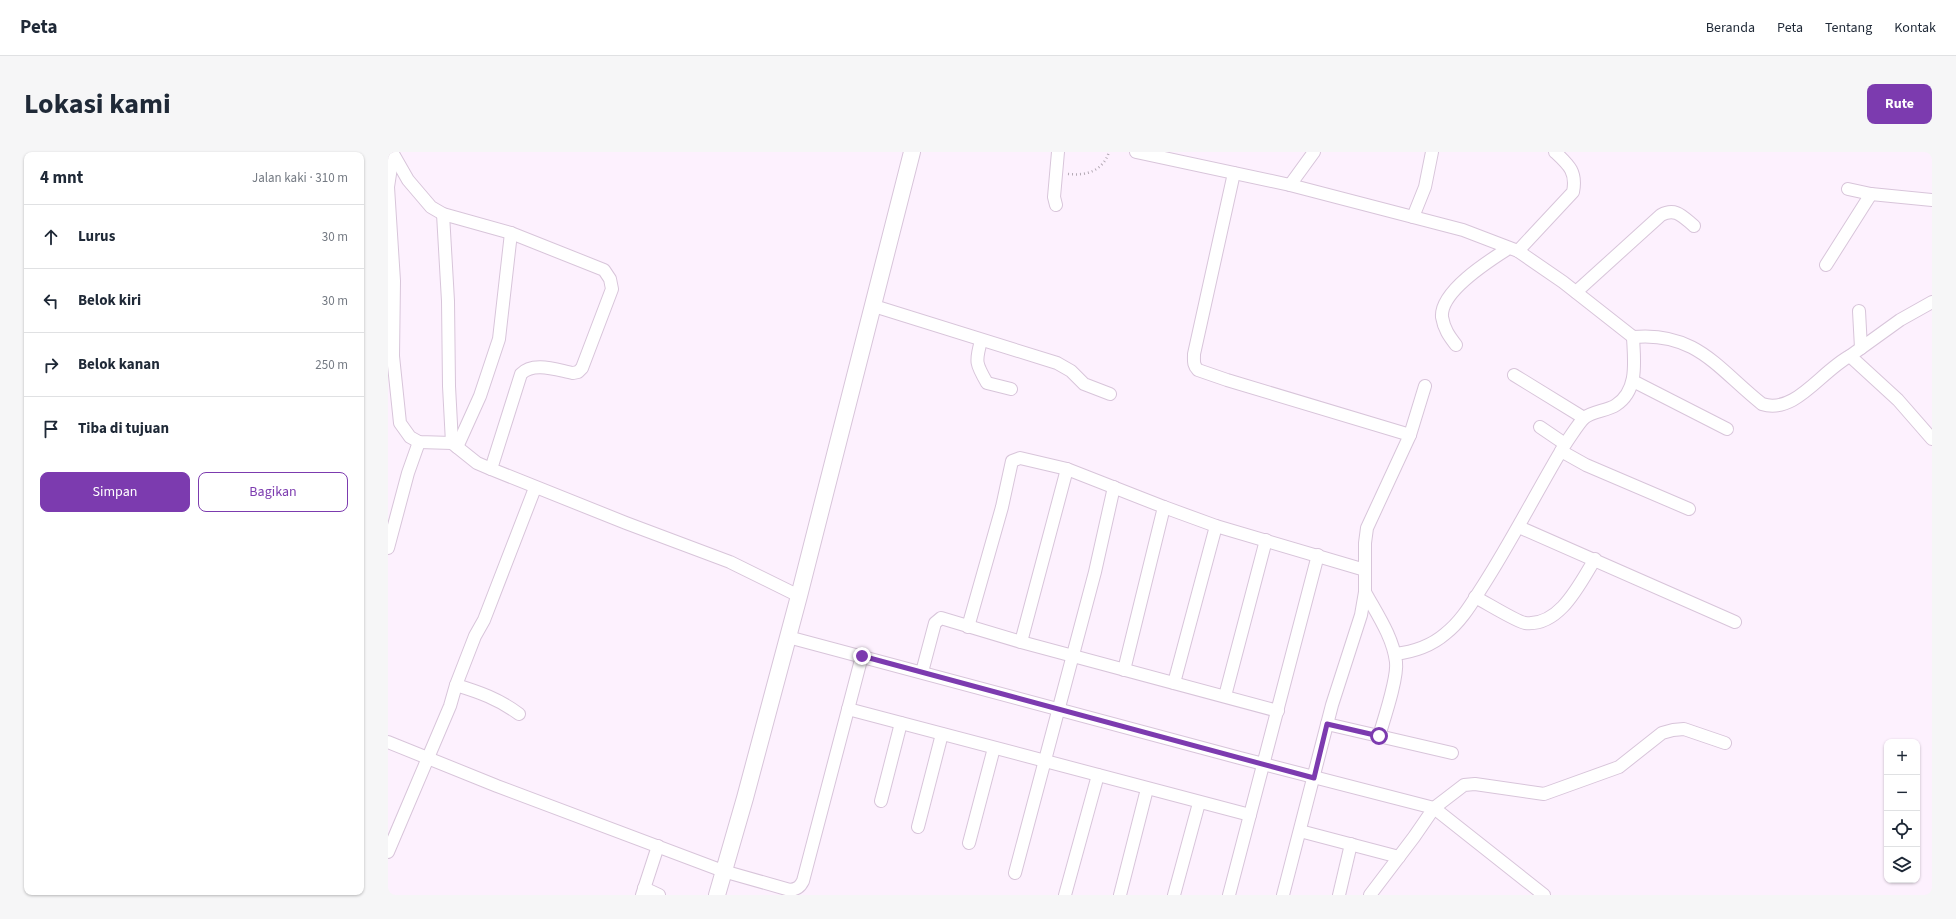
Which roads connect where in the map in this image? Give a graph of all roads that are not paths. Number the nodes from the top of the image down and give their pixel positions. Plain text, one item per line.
1 (912, 152) edge
2 (1058, 152) edge
3 (1136, 152) edge
4 (1314, 152) edge
5 (1432, 152) edge
6 (1555, 152) edge
7 (392, 153) edge
8 (1234, 173) junction
9 (1290, 185) junction
10 (1848, 189) dead end
11 (1871, 194) junction
12 (1932, 200) edge
13 (1056, 204) dead end
14 (443, 214) junction
15 (1413, 217) junction
16 (1694, 226) dead end
17 (512, 233) junction
18 (1513, 249) junction
19 (1826, 265) dead end
20 (1576, 292) junction
21 (1932, 302) edge
22 (874, 306) junction
23 (1859, 311) dead end
24 (1633, 337) junction
25 (982, 341) junction
26 (1456, 345) dead end
27 (1861, 348) junction
28 (1850, 356) junction
29 (1514, 375) dead end
30 (1633, 381) junction
31 (1425, 386) dead end
32 (1011, 389) dead end
33 (1110, 394) dead end
34 (1584, 418) junction
35 (1540, 427) dead end
36 (1727, 429) dead end
37 (1410, 436) junction
38 (1932, 439) edge
39 (419, 442) junction
40 (454, 445) junction
41 (1563, 448) junction
42 (491, 469) junction
43 (1067, 469) junction
44 (1114, 487) junction
45 (535, 488) junction
46 (1164, 507) junction
47 (1689, 509) dead end
48 (1216, 526) junction
49 (1519, 527) junction
50 (1266, 540) junction
51 (388, 548) edge
52 (1318, 555) junction
53 (1595, 559) junction
54 (1365, 570) junction
55 (1365, 592) junction
56 (799, 596) junction
57 (1476, 597) junction
58 (1735, 622) dead end
59 (968, 627) junction
60 (788, 637) junction
61 (1020, 642) junction
62 (1395, 654) junction
63 (1072, 655) junction
64 (862, 656) junction
65 (1124, 670) junction
66 (922, 672) junction
67 (1174, 683) junction
68 (456, 685) junction
69 (1225, 696) junction
70 (1059, 708) junction
71 (848, 709) junction
72 (1278, 711) junction
73 (519, 714) dead end
74 (901, 723) junction
75 (1327, 724) junction
76 (942, 734) junction
77 (1379, 736) junction
78 (388, 742) edge
79 (1725, 744) dead end
80 (994, 748) junction
81 (1452, 753) dead end
82 (426, 758) junction
83 (1044, 761) junction
84 (1264, 764) junction
85 (1098, 775) junction
86 (1314, 778) junction
87 (1147, 789) junction
88 (881, 801) dead end
89 (1199, 803) junction
90 (1434, 808) junction
91 (1250, 815) junction
92 (918, 826) dead end
93 (1300, 831) junction
94 (968, 843) dead end
95 (1351, 844) junction
96 (658, 846) junction
97 (388, 852) edge
98 (1399, 857) junction
99 (723, 871) junction
100 (1015, 873) dead end
101 (643, 891) edge
102 (659, 895) edge
103 (717, 895) edge
104 (1065, 895) edge
105 (1120, 895) edge
106 (1174, 895) edge
107 (1229, 895) edge
108 (1283, 895) edge
109 (1339, 895) edge
110 (1370, 895) edge
111 (1544, 895) edge

1 - 22 street
2 - 13 street
3 - 8 street
4 - 9 street
5 - 15 street
6 - 18 street
7 - 14 street
7 - 39 street
8 - 9 street
8 - 37 street
9 - 15 street
10 - 11 street
11 - 12 street
11 - 19 street
14 - 17 street
14 - 40 street
15 - 18 street
16 - 20 street
17 - 40 street
17 - 42 street
18 - 20 street
18 - 26 street
20 - 24 street
21 - 27 street
22 - 25 street
22 - 56 street
23 - 27 street
24 - 28 street
24 - 30 street
25 - 32 street
25 - 33 street
27 - 28 street
28 - 38 street
29 - 34 street
30 - 34 street
30 - 36 street
31 - 37 street
34 - 41 street
35 - 41 street
37 - 54 street
39 - 40 street
39 - 51 street
40 - 42 street
41 - 47 street
41 - 49 street
42 - 45 street
43 - 44 street
43 - 59 street
43 - 61 street
44 - 46 street
44 - 63 street
45 - 56 street
45 - 68 street
46 - 48 street
46 - 65 street
48 - 50 street
48 - 67 street
49 - 53 street
49 - 57 street
50 - 52 street
50 - 69 street
52 - 54 street
52 - 72 street
53 - 57 street
53 - 58 street
54 - 55 street
55 - 62 street
55 - 75 street
56 - 60 street
57 - 62 street
59 - 61 street
59 - 66 street
60 - 64 street
60 - 99 street
61 - 63 street
62 - 77 street
63 - 65 street
63 - 70 street
64 - 66 street
64 - 71 street
65 - 67 street
66 - 70 street
67 - 69 street
68 - 73 street
68 - 82 street
69 - 72 street
70 - 83 street
70 - 84 street
71 - 74 street
71 - 99 street
72 - 84 street
74 - 76 street
74 - 88 street
75 - 77 street
75 - 86 street
76 - 80 street
76 - 92 street
77 - 81 street
78 - 82 street
79 - 90 street
80 - 83 street
80 - 94 street
82 - 96 street
82 - 97 street
83 - 85 street
83 - 100 street
84 - 86 street
84 - 91 street
85 - 87 street
85 - 104 street
86 - 90 street
86 - 93 street
87 - 89 street
87 - 105 street
89 - 91 street
89 - 106 street
90 - 98 street
90 - 111 street
91 - 107 street
93 - 95 street
93 - 108 street
95 - 98 street
95 - 109 street
96 - 99 street
96 - 101 street
98 - 110 street
99 - 103 street
101 - 102 street

